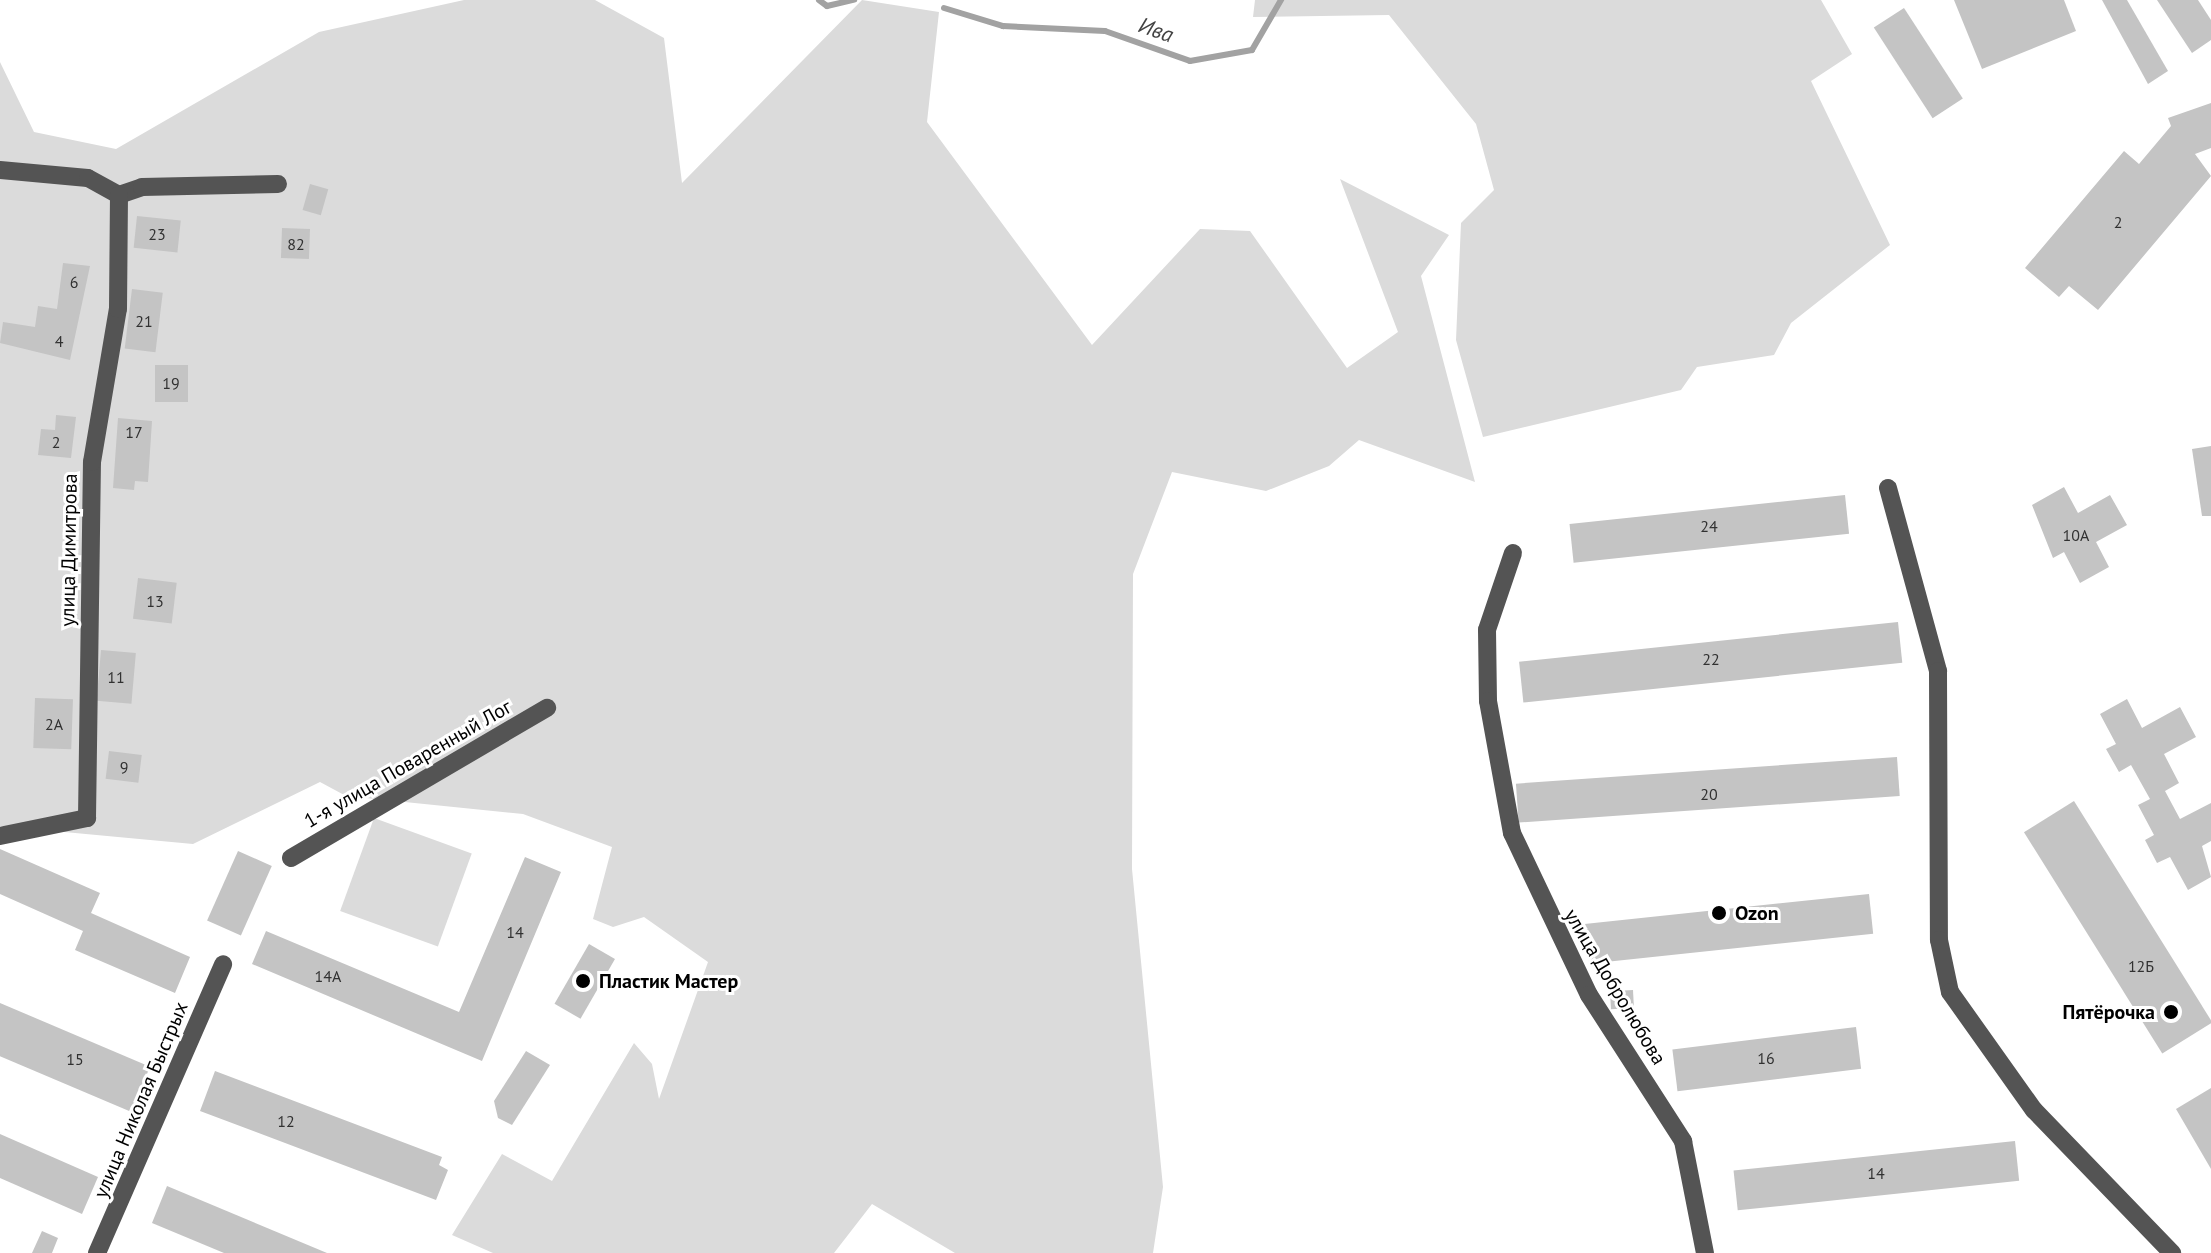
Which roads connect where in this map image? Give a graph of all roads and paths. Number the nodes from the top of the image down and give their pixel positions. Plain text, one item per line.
1 (0, 170) edge
2 (278, 184) dead end
3 (119, 195) junction
4 (1888, 488) dead end
5 (1513, 553) dead end
6 (547, 708) dead end
7 (0, 836) edge
8 (291, 858) dead end
9 (223, 964) dead end
10 (97, 1253) edge
11 (1705, 1253) edge
12 (2172, 1253) edge

1 - 3 street
2 - 3 street
3 - 7 street, улица Димитрова
4 - 12 street
5 - 11 street, улица Добролюбова
6 - 8 street, 1-я улица Поваренный Лог
9 - 10 street, улица Николая Быстрых

